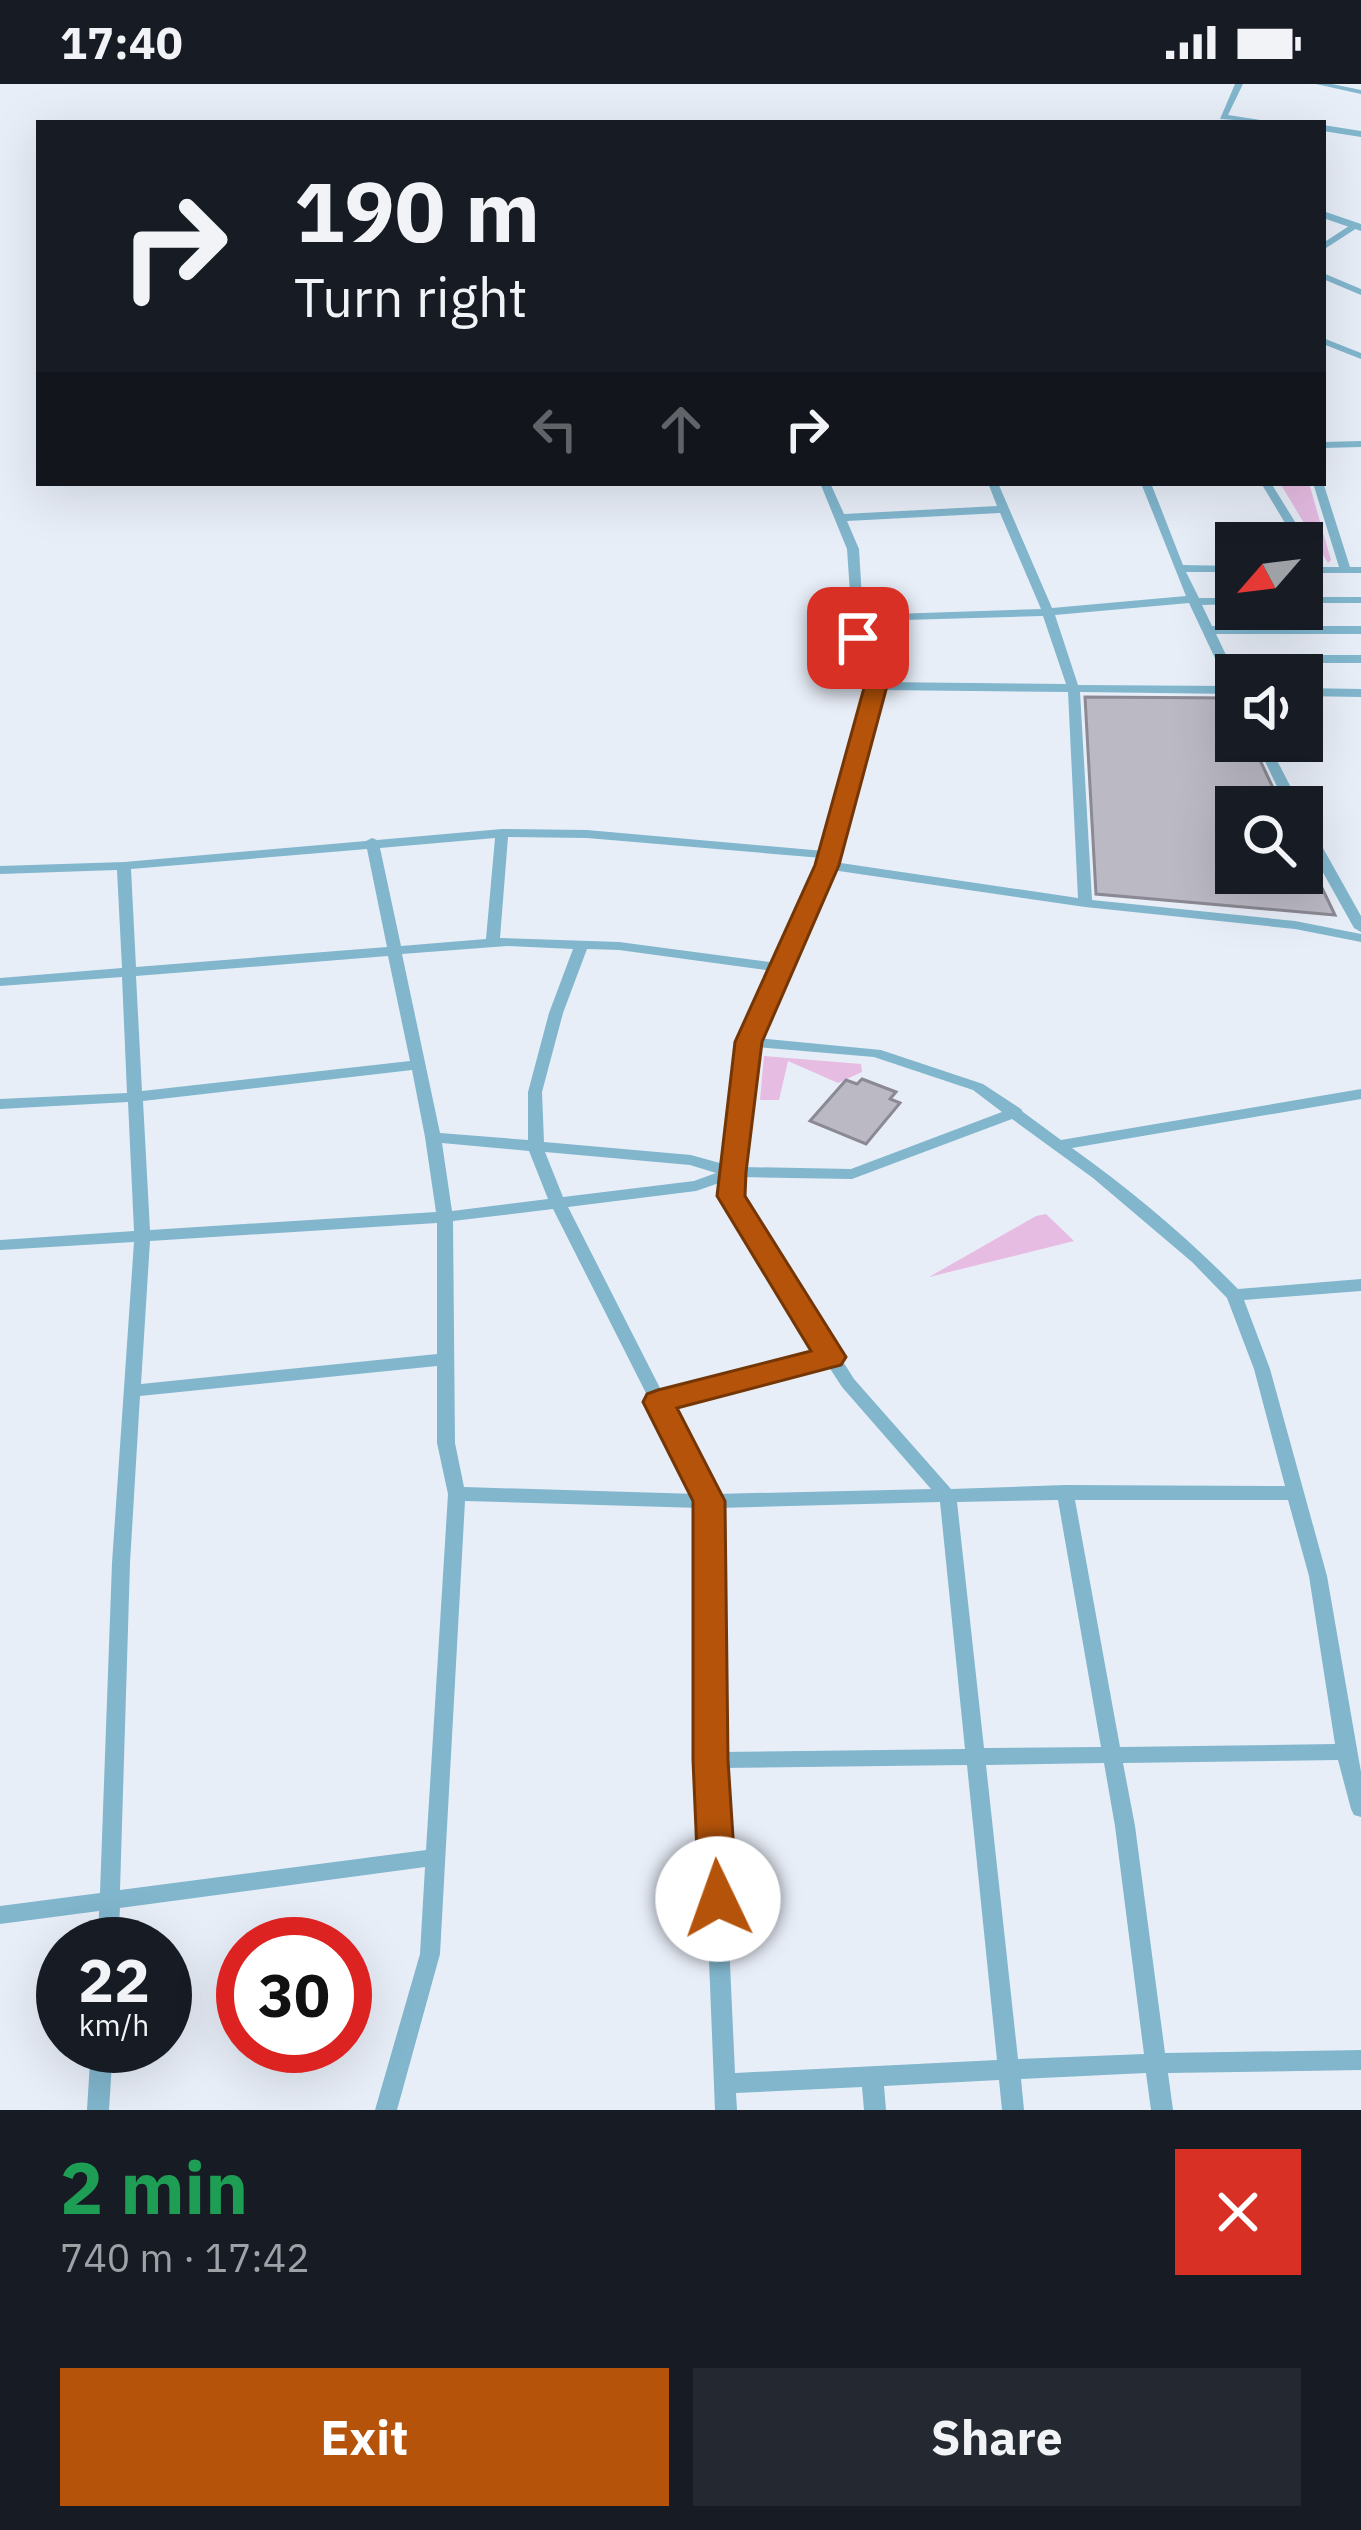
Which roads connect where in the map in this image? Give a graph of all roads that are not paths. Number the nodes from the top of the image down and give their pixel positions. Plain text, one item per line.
1 (1239, 84) edge
2 (1320, 84) edge
3 (1361, 92) edge
4 (1250, 120) edge
5 (1326, 128) edge
6 (1361, 134) edge
7 (1326, 215) edge
8 (1359, 226) edge
9 (1326, 245) edge
10 (1326, 277) edge
11 (1361, 292) edge
12 (1326, 342) edge
13 (1361, 356) edge
14 (1361, 444) edge
15 (1326, 445) edge
16 (826, 486) edge
17 (994, 486) edge
18 (1148, 486) edge
19 (1268, 486) edge
20 (1319, 486) edge
21 (1004, 509) junction
22 (840, 518) junction
23 (1290, 522) edge
24 (1340, 553) junction
25 (1361, 553) edge
26 (1179, 568) junction
27 (1215, 569) edge
28 (1345, 569) junction
29 (1361, 569) edge
30 (1323, 570) edge
31 (1194, 600) junction
32 (1215, 600) edge
33 (1323, 600) edge
34 (1330, 600) junction
35 (1361, 600) edge
36 (1048, 612) junction
37 (858, 622) junction
38 (1208, 630) junction
39 (1356, 630) edge
40 (1361, 643) edge
41 (1219, 654) edge
42 (1323, 659) edge
43 (1361, 659) edge
44 (876, 686) junction
45 (1215, 690) edge
46 (1074, 691) junction
47 (1323, 692) edge
48 (1361, 693) edge
49 (502, 833) junction
50 (372, 842) junction
51 (828, 860) junction
52 (1323, 860) edge
53 (124, 866) junction
54 (0, 870) edge
55 (1085, 903) junction
56 (1361, 928) edge
57 (1361, 938) edge
58 (493, 943) junction
59 (582, 944) junction
60 (394, 950) junction
61 (782, 968) junction
62 (130, 975) junction
63 (0, 982) edge
64 (749, 1042) junction
65 (416, 1065) junction
66 (1361, 1094) edge
67 (136, 1097) junction
68 (0, 1104) edge
69 (1016, 1112) junction
70 (433, 1137) junction
71 (1060, 1145) junction
72 (536, 1149) junction
73 (732, 1172) junction
74 (557, 1202) junction
75 (445, 1217) junction
76 (142, 1239) junction
77 (0, 1245) edge
78 (1361, 1285) edge
79 (1234, 1295) junction
80 (830, 1357) junction
81 (446, 1359) junction
82 (132, 1391) junction
83 (658, 1402) junction
84 (1065, 1492) junction
85 (1295, 1493) junction
86 (457, 1494) junction
87 (948, 1497) junction
88 (709, 1501) junction
89 (1111, 1751) junction
90 (1346, 1751) junction
91 (974, 1757) junction
92 (711, 1760) junction
93 (1361, 1809) edge
94 (436, 1857) junction
95 (110, 1903) junction
96 (0, 1915) edge
97 (109, 1917) edge
98 (1361, 2060) edge
99 (1156, 2063) junction
100 (1010, 2070) junction
101 (100, 2073) edge
102 (872, 2077) junction
103 (728, 2083) junction
104 (98, 2110) edge
105 (386, 2110) edge
106 (726, 2110) edge
107 (874, 2110) edge
108 (1013, 2110) edge
109 (1162, 2110) edge

1 - 4 street
2 - 3 street
5 - 6 street
7 - 8 street
8 - 9 street
10 - 11 street
12 - 13 street
14 - 15 street
16 - 22 street
17 - 21 street
18 - 26 street
19 - 23 street
20 - 24 street
21 - 22 street
21 - 36 street
22 - 37 street
24 - 25 street
24 - 28 street
26 - 27 street
26 - 31 street
28 - 29 street
28 - 30 street
31 - 32 street
31 - 36 street
31 - 38 street
33 - 34 street
34 - 35 street
34 - 39 street
36 - 37 street
36 - 46 street
37 - 44 street
38 - 39 street
38 - 41 street
39 - 40 street
42 - 43 street
44 - 46 street
44 - 51 street
45 - 46 street
46 - 55 street
47 - 48 street
49 - 50 street
49 - 51 street
49 - 58 street
50 - 53 street
50 - 60 street
51 - 55 street
51 - 61 street
52 - 56 street
53 - 54 street
53 - 62 street
55 - 57 street
58 - 59 street
58 - 60 street
59 - 61 street
59 - 72 street
60 - 62 street
60 - 65 street
61 - 64 street
62 - 63 street
62 - 67 street
64 - 69 street
64 - 73 street
65 - 67 street
65 - 70 street
66 - 71 street
67 - 68 street
67 - 76 street
69 - 71 street
69 - 73 street
70 - 72 street
70 - 75 street
71 - 79 street
72 - 73 street
72 - 74 street
73 - 74 street
73 - 80 street
74 - 75 street
74 - 83 street
75 - 76 street
75 - 81 street
76 - 77 street
76 - 82 street
78 - 79 street
79 - 85 street
80 - 83 street
80 - 87 street
81 - 82 street
81 - 86 street
82 - 95 street
83 - 88 street
84 - 85 street
84 - 87 street
84 - 89 street
85 - 90 street
86 - 88 street
86 - 94 street
87 - 88 street
87 - 91 street
88 - 92 street
89 - 90 street
89 - 91 street
89 - 99 street
90 - 93 street
91 - 92 street
91 - 100 street
92 - 103 street
94 - 95 street
94 - 105 street
95 - 96 street
95 - 97 street
98 - 99 street
99 - 100 street
99 - 109 street
100 - 102 street
100 - 108 street
101 - 104 street
102 - 103 street
102 - 107 street
103 - 106 street

